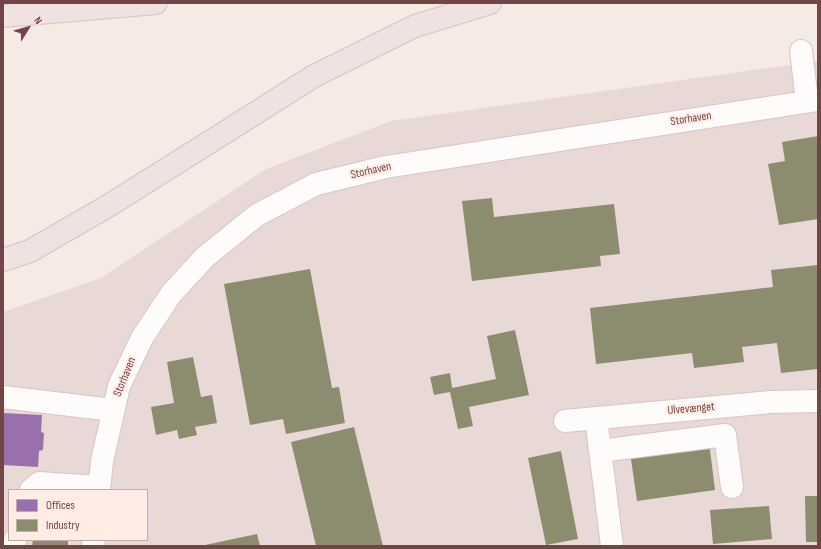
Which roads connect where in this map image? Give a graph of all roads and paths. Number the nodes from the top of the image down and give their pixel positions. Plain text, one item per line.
1 (156, 3) edge
2 (490, 3) edge
3 (3, 16) edge
4 (801, 51) dead end
5 (812, 100) edge
6 (3, 260) edge
7 (3, 397) edge
8 (818, 401) edge
9 (113, 410) junction
10 (596, 418) junction
11 (565, 421) dead end
12 (600, 451) junction
13 (732, 487) dead end
14 (99, 488) edge
15 (32, 489) edge
16 (612, 546) edge

1 - 3 highway
2 - 6 highway
4 - 5 street
5 - 9 street, Storhaven
7 - 9 street
8 - 10 street, Ulvevænget
9 - 14 street, Storhaven
10 - 11 street, Ulvevænget
10 - 12 street
12 - 13 street
12 - 16 street
14 - 15 street

